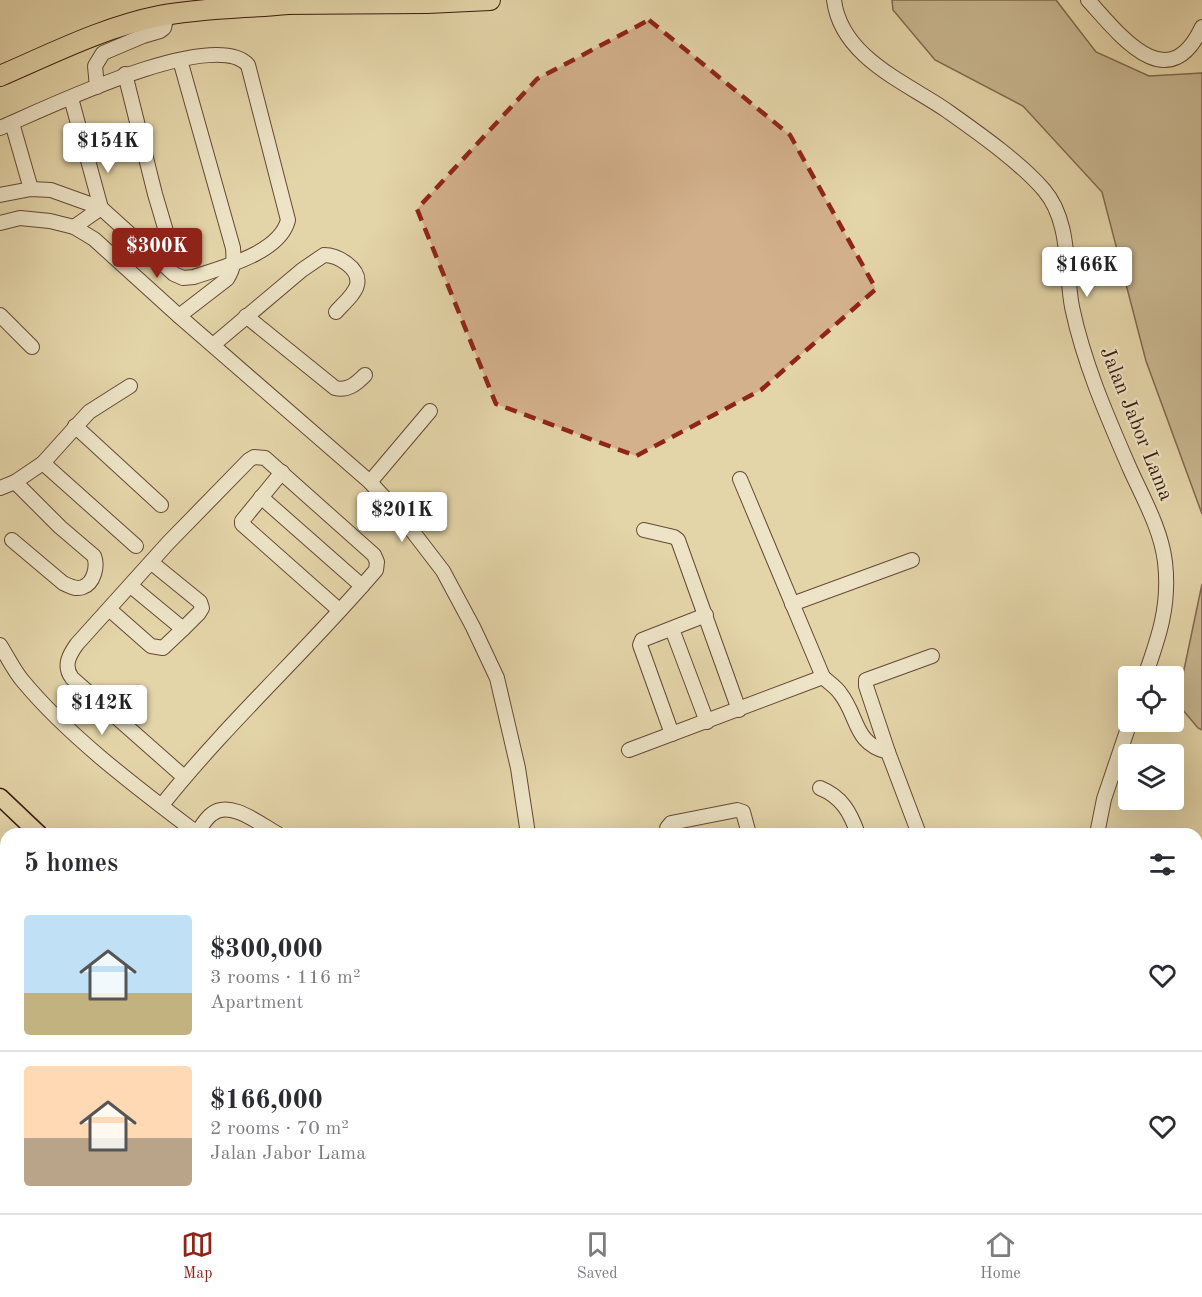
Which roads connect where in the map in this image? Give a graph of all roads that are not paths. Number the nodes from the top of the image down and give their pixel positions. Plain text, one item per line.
1 (232, 0) edge
2 (490, 0) edge
3 (834, 0) edge
4 (1088, 0) edge
5 (288, 4) junction
6 (167, 15) junction
7 (1202, 27) edge
8 (180, 60) junction
9 (125, 74) junction
10 (0, 76) edge
11 (97, 87) junction
12 (71, 98) junction
13 (6, 125) edge
14 (31, 189) junction
15 (0, 195) edge
16 (101, 208) junction
17 (0, 222) edge
18 (74, 227) junction
19 (160, 261) junction
20 (234, 263) junction
21 (336, 312) dead end
22 (0, 315) edge
23 (179, 316) junction
24 (246, 316) junction
25 (213, 345) junction
26 (32, 347) dead end
27 (365, 375) dead end
28 (130, 386) dead end
29 (430, 411) dead end
30 (75, 426) junction
31 (43, 463) junction
32 (282, 472) junction
33 (740, 479) dead end
34 (15, 482) junction
35 (370, 482) junction
36 (0, 488) edge
37 (261, 497) junction
38 (161, 505) dead end
39 (644, 530) dead end
40 (12, 540) dead end
41 (136, 546) dead end
42 (912, 560) dead end
43 (152, 563) junction
44 (131, 586) junction
45 (362, 586) junction
46 (792, 604) junction
47 (110, 609) junction
48 (339, 610) junction
49 (706, 615) junction
50 (183, 629) junction
51 (672, 629) junction
52 (0, 645) edge
53 (932, 656) dead end
54 (1149, 666) edge
55 (823, 677) junction
56 (739, 710) junction
57 (707, 722) junction
58 (1127, 732) edge
59 (672, 734) junction
60 (629, 750) dead end
61 (888, 752) junction
62 (184, 777) junction
63 (820, 788) dead end
64 (0, 797) edge
65 (162, 805) junction
66 (33, 828) edge
67 (190, 828) edge
68 (201, 828) edge
69 (267, 828) edge
70 (527, 828) edge
71 (667, 828) edge
72 (747, 828) edge
73 (856, 828) edge
74 (917, 828) edge
75 (1098, 828) edge

1 - 5 highway
2 - 5 highway
3 - 54 street, Jalan Jabor Lama
4 - 7 street
5 - 6 highway
6 - 10 highway
6 - 11 street
8 - 9 street
8 - 20 street
8 - 20 street
9 - 11 street
9 - 19 street
11 - 12 street
12 - 13 street
12 - 16 street
13 - 14 street
14 - 15 street
14 - 16 street
16 - 18 street
16 - 19 street
17 - 18 street
18 - 23 street
19 - 20 street
20 - 23 street
21 - 24 street
22 - 26 street
23 - 25 street
24 - 25 street
24 - 27 street
25 - 35 street
28 - 30 street
29 - 35 street
30 - 31 street
30 - 38 street
31 - 34 street
31 - 41 street
32 - 37 street
32 - 43 street
32 - 45 street
33 - 46 street
34 - 36 street
34 - 40 street
35 - 70 street
37 - 45 street
37 - 48 street
39 - 49 street
42 - 46 street
43 - 44 street
43 - 50 street
44 - 47 street
44 - 50 street
45 - 48 street
46 - 55 street
47 - 50 street
47 - 62 street
48 - 62 street
49 - 51 street
49 - 56 street
51 - 57 street
51 - 59 street
52 - 65 street
53 - 61 street
55 - 56 street
55 - 61 street
56 - 57 street
57 - 59 street
58 - 75 street
59 - 60 street
61 - 74 street
62 - 65 street
63 - 73 street
64 - 66 main road
65 - 67 street
68 - 69 street
71 - 72 street

